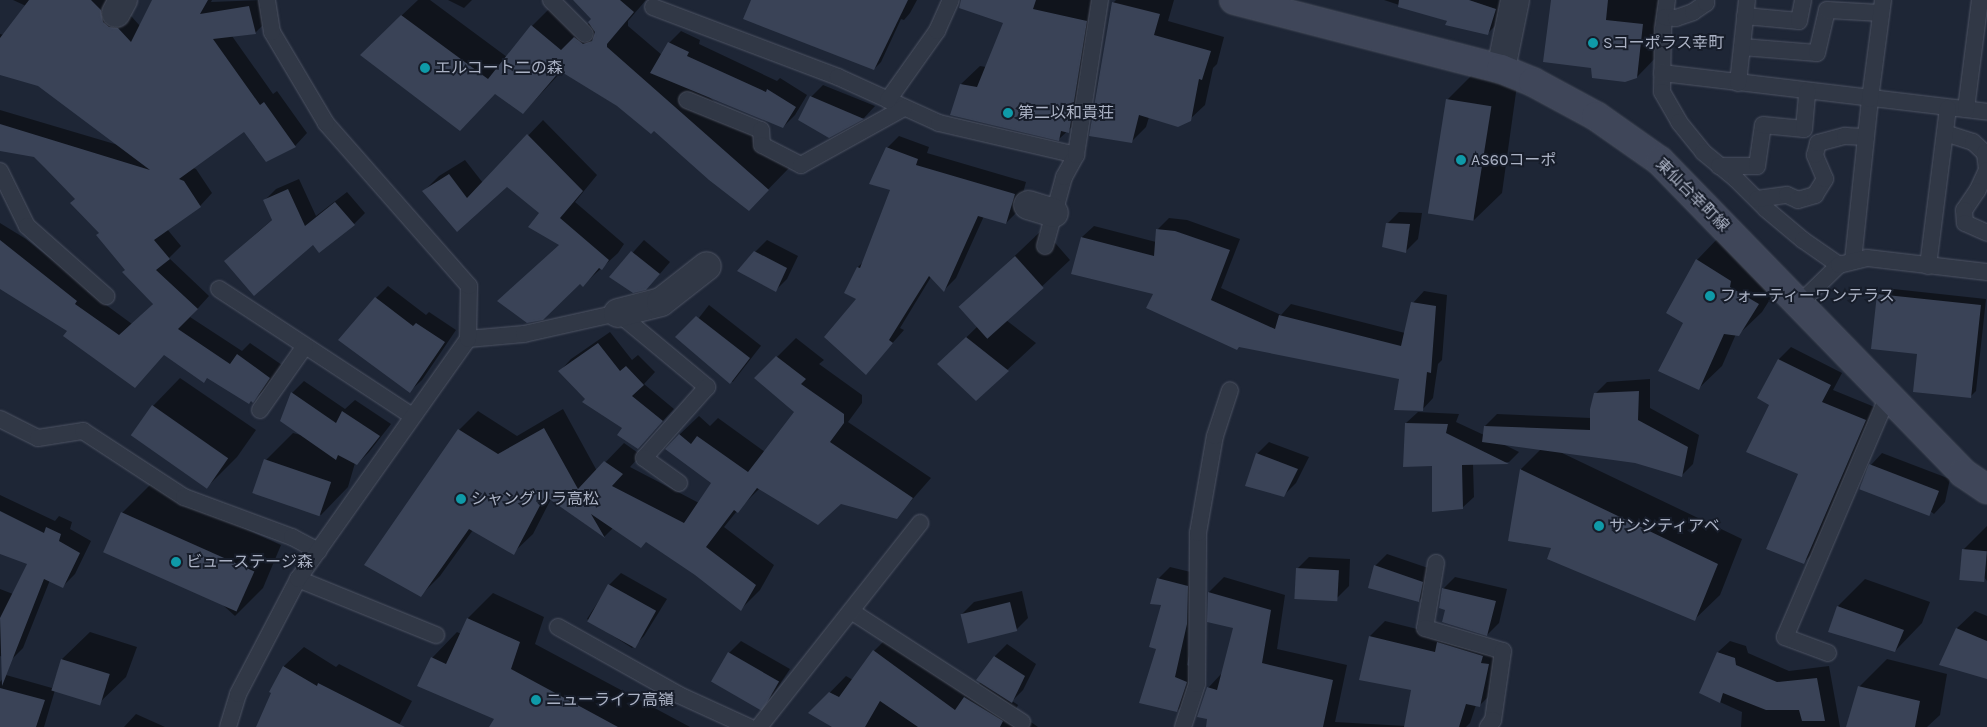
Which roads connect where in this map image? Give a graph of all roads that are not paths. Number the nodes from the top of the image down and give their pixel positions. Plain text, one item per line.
1 (267, 0) edge
2 (551, 0) edge
3 (951, 0) edge
4 (1100, 0) edge
5 (1234, 0) edge
6 (1515, 0) edge
7 (1667, 0) edge
8 (1706, 0) edge
9 (1803, 0) edge
10 (1980, 0) edge
11 (1882, 6) edge
12 (653, 7) dead end
13 (1746, 8) edge
14 (1665, 17) junction
15 (585, 34) dead end
16 (1742, 47) junction
17 (1502, 70) junction
18 (1662, 73) junction
19 (1738, 83) junction
20 (1808, 91) junction
21 (1870, 99) junction
22 (687, 100) dead end
23 (888, 100) junction
24 (904, 108) junction
25 (1948, 108) junction
26 (1966, 109) junction
27 (1987, 112) edge
28 (1945, 134) junction
29 (1866, 137) junction
30 (1076, 155) junction
31 (1719, 166) junction
32 (0, 171) edge
33 (1757, 199) junction
34 (1028, 205) dead end
35 (1054, 213) junction
36 (1987, 233) edge
37 (1045, 246) dead end
38 (1846, 263) junction
39 (707, 266) dead end
40 (1928, 266) junction
41 (1987, 272) edge
42 (219, 289) dead end
43 (106, 296) dead end
44 (1799, 304) junction
45 (618, 313) junction
46 (468, 339) junction
47 (305, 346) junction
48 (1230, 390) dead end
49 (1888, 395) junction
50 (260, 410) dead end
51 (412, 416) junction
52 (0, 419) edge
53 (678, 483) dead end
54 (1987, 489) edge
55 (920, 523) dead end
56 (318, 552) junction
57 (1436, 563) dead end
58 (298, 579) junction
59 (850, 611) junction
60 (558, 626) dead end
61 (436, 636) dead end
62 (1828, 653) dead end
63 (1022, 722) dead end
64 (228, 727) edge
65 (749, 727) edge
66 (759, 727) edge
67 (1183, 727) edge
68 (1488, 727) edge

1 - 46 lane
2 - 15 lane
3 - 23 lane
4 - 30 lane
5 - 17 street, 東仙台幸町線
6 - 17 street
7 - 14 lane
8 - 14 lane
9 - 13 lane
10 - 26 lane
11 - 16 lane
11 - 21 lane
12 - 23 lane
13 - 16 lane
14 - 18 lane
16 - 19 lane
17 - 44 street, 東仙台幸町線
18 - 19 lane
18 - 31 lane
19 - 20 lane
20 - 21 lane
20 - 31 lane
21 - 25 lane
21 - 29 lane
22 - 24 lane
23 - 24 lane
24 - 30 lane
25 - 26 lane
25 - 28 lane
26 - 27 lane
28 - 36 lane
28 - 40 lane
29 - 33 lane
29 - 38 lane
30 - 35 lane
31 - 33 lane
32 - 43 lane
33 - 38 lane
34 - 35 street
35 - 37 lane
38 - 40 lane
38 - 44 lane
39 - 45 street
40 - 41 lane
42 - 47 lane
44 - 49 street, 東仙台幸町線
45 - 46 lane
45 - 53 lane
46 - 51 lane
47 - 50 lane
47 - 51 lane
48 - 67 lane
49 - 54 street, 東仙台幸町線
49 - 62 lane
51 - 56 lane
52 - 56 lane
55 - 59 lane
56 - 58 lane
57 - 68 lane
58 - 61 lane
58 - 64 lane
59 - 63 lane
59 - 66 lane
60 - 65 lane

